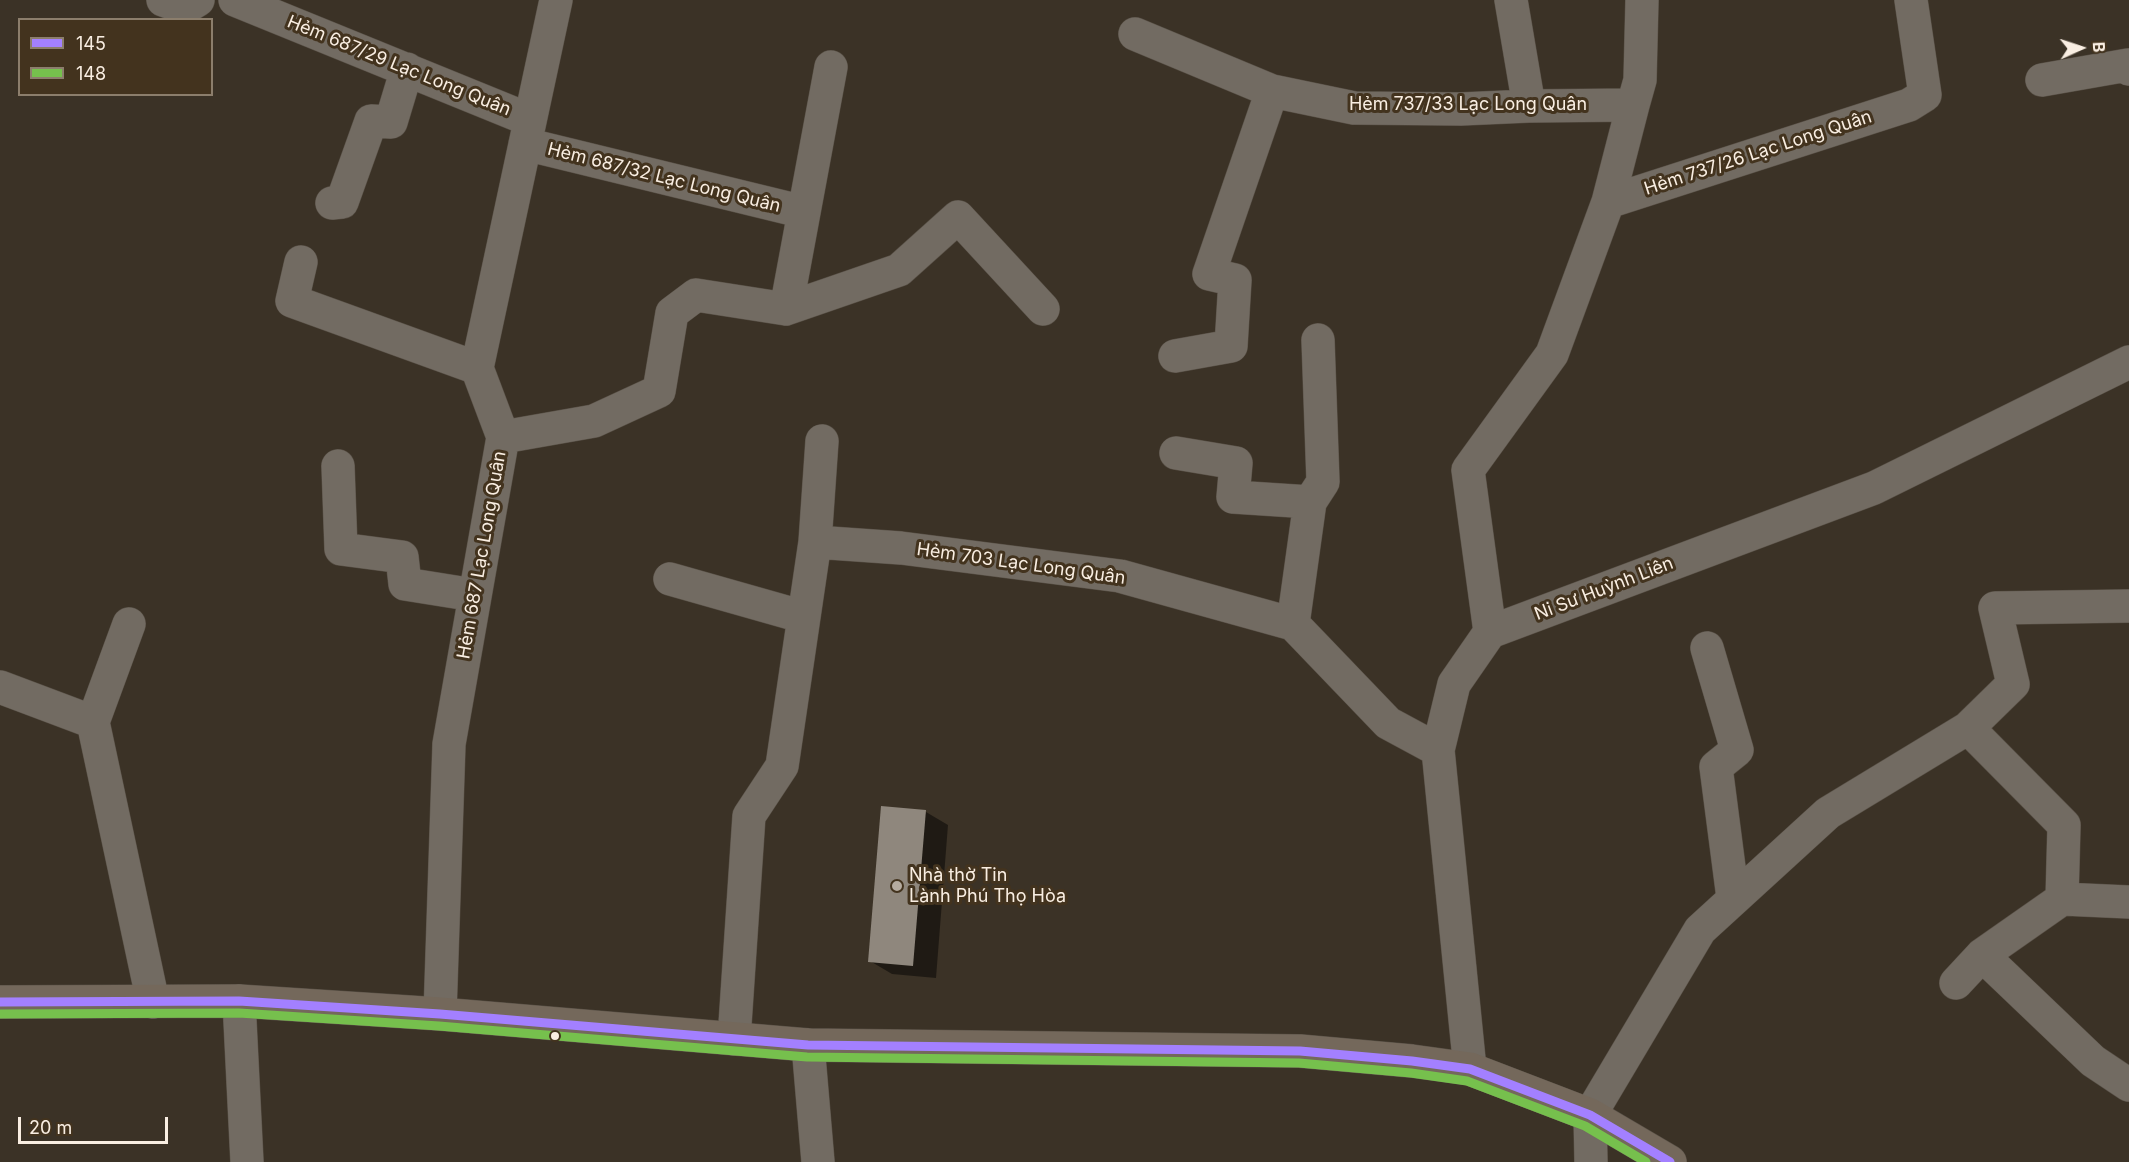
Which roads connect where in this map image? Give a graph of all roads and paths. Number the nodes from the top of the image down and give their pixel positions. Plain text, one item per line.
1 (163, 0) edge
2 (198, 0) edge
3 (235, 0) edge
4 (556, 0) edge
5 (1511, 0) edge
6 (1642, 0) edge
7 (1911, 0) edge
8 (268, 6) edge
9 (1135, 34) dead end
10 (831, 67) dead end
11 (407, 69) junction
12 (2129, 69) edge
13 (2042, 80) dead end
14 (1272, 90) junction
15 (1633, 105) junction
16 (1529, 106) junction
17 (527, 132) junction
18 (1608, 202) junction
19 (332, 203) dead end
20 (804, 212) junction
21 (301, 262) dead end
22 (786, 309) junction
23 (1043, 309) dead end
24 (1318, 340) dead end
25 (1176, 356) dead end
26 (2129, 362) edge
27 (477, 368) junction
28 (503, 437) junction
29 (822, 441) dead end
30 (1176, 453) dead end
31 (338, 466) dead end
32 (1310, 502) junction
33 (815, 542) junction
34 (670, 579) dead end
35 (474, 595) junction
36 (2129, 606) edge
37 (804, 617) junction
38 (129, 624) dead end
39 (1293, 624) junction
40 (1490, 632) junction
41 (1707, 648) dead end
42 (0, 687) edge
43 (93, 722) junction
44 (1968, 728) junction
45 (1438, 750) junction
46 (1733, 898) junction
47 (2062, 899) junction
48 (2129, 902) edge
49 (1982, 955) junction
50 (1956, 983) dead end
51 (239, 1001) junction
52 (0, 1002) edge
53 (153, 1002) junction
54 (440, 1014) junction
55 (734, 1039) junction
56 (808, 1045) junction
57 (1470, 1069) junction
58 (2129, 1085) edge
59 (1590, 1114) junction
60 (248, 1162) edge
61 (818, 1162) edge
62 (1591, 1162) edge
63 (1670, 1162) edge

1 - 2 street
3 - 8 street, Hẻm 687/29 Lạc Long Quân
4 - 17 street
5 - 16 street
6 - 15 street
7 - 18 street, Hẻm 737/26 Lạc Long Quân
8 - 11 street, Hẻm 687/29 Lạc Long Quân
9 - 14 street, Hẻm 737/33 Lạc Long Quân
10 - 20 street
11 - 17 street, Hẻm 687/29 Lạc Long Quân
11 - 19 street
12 - 13 street
14 - 16 street, Hẻm 737/33 Lạc Long Quân
14 - 25 street
15 - 16 street, Hẻm 737/33 Lạc Long Quân
15 - 18 street
17 - 20 street, Hẻm 687/32 Lạc Long Quân
17 - 27 street
18 - 40 street
20 - 22 street
21 - 27 street
22 - 23 street
22 - 28 street
24 - 32 street
26 - 40 street, Ni Sư Huỳnh Liên
27 - 28 street, Hẻm 687 Lạc Long Quân
28 - 35 street, Hẻm 687 Lạc Long Quân
29 - 33 street
30 - 32 street
31 - 35 street
32 - 39 street
33 - 37 street
33 - 39 street, Hẻm 703 Lạc Long Quân
34 - 37 street
35 - 54 street, Hẻm 687 Lạc Long Quân
36 - 44 street
37 - 55 street
38 - 43 street
39 - 45 street
40 - 45 street
41 - 46 street
42 - 43 street
43 - 53 street
44 - 46 street
44 - 47 street
45 - 57 street
46 - 59 street
47 - 48 street
47 - 49 street
49 - 50 street
49 - 58 street
51 - 53 main road
51 - 54 main road
51 - 60 street
52 - 53 main road
54 - 55 main road
55 - 56 main road
56 - 57 main road
56 - 61 street
57 - 59 main road
59 - 62 street
59 - 63 main road

